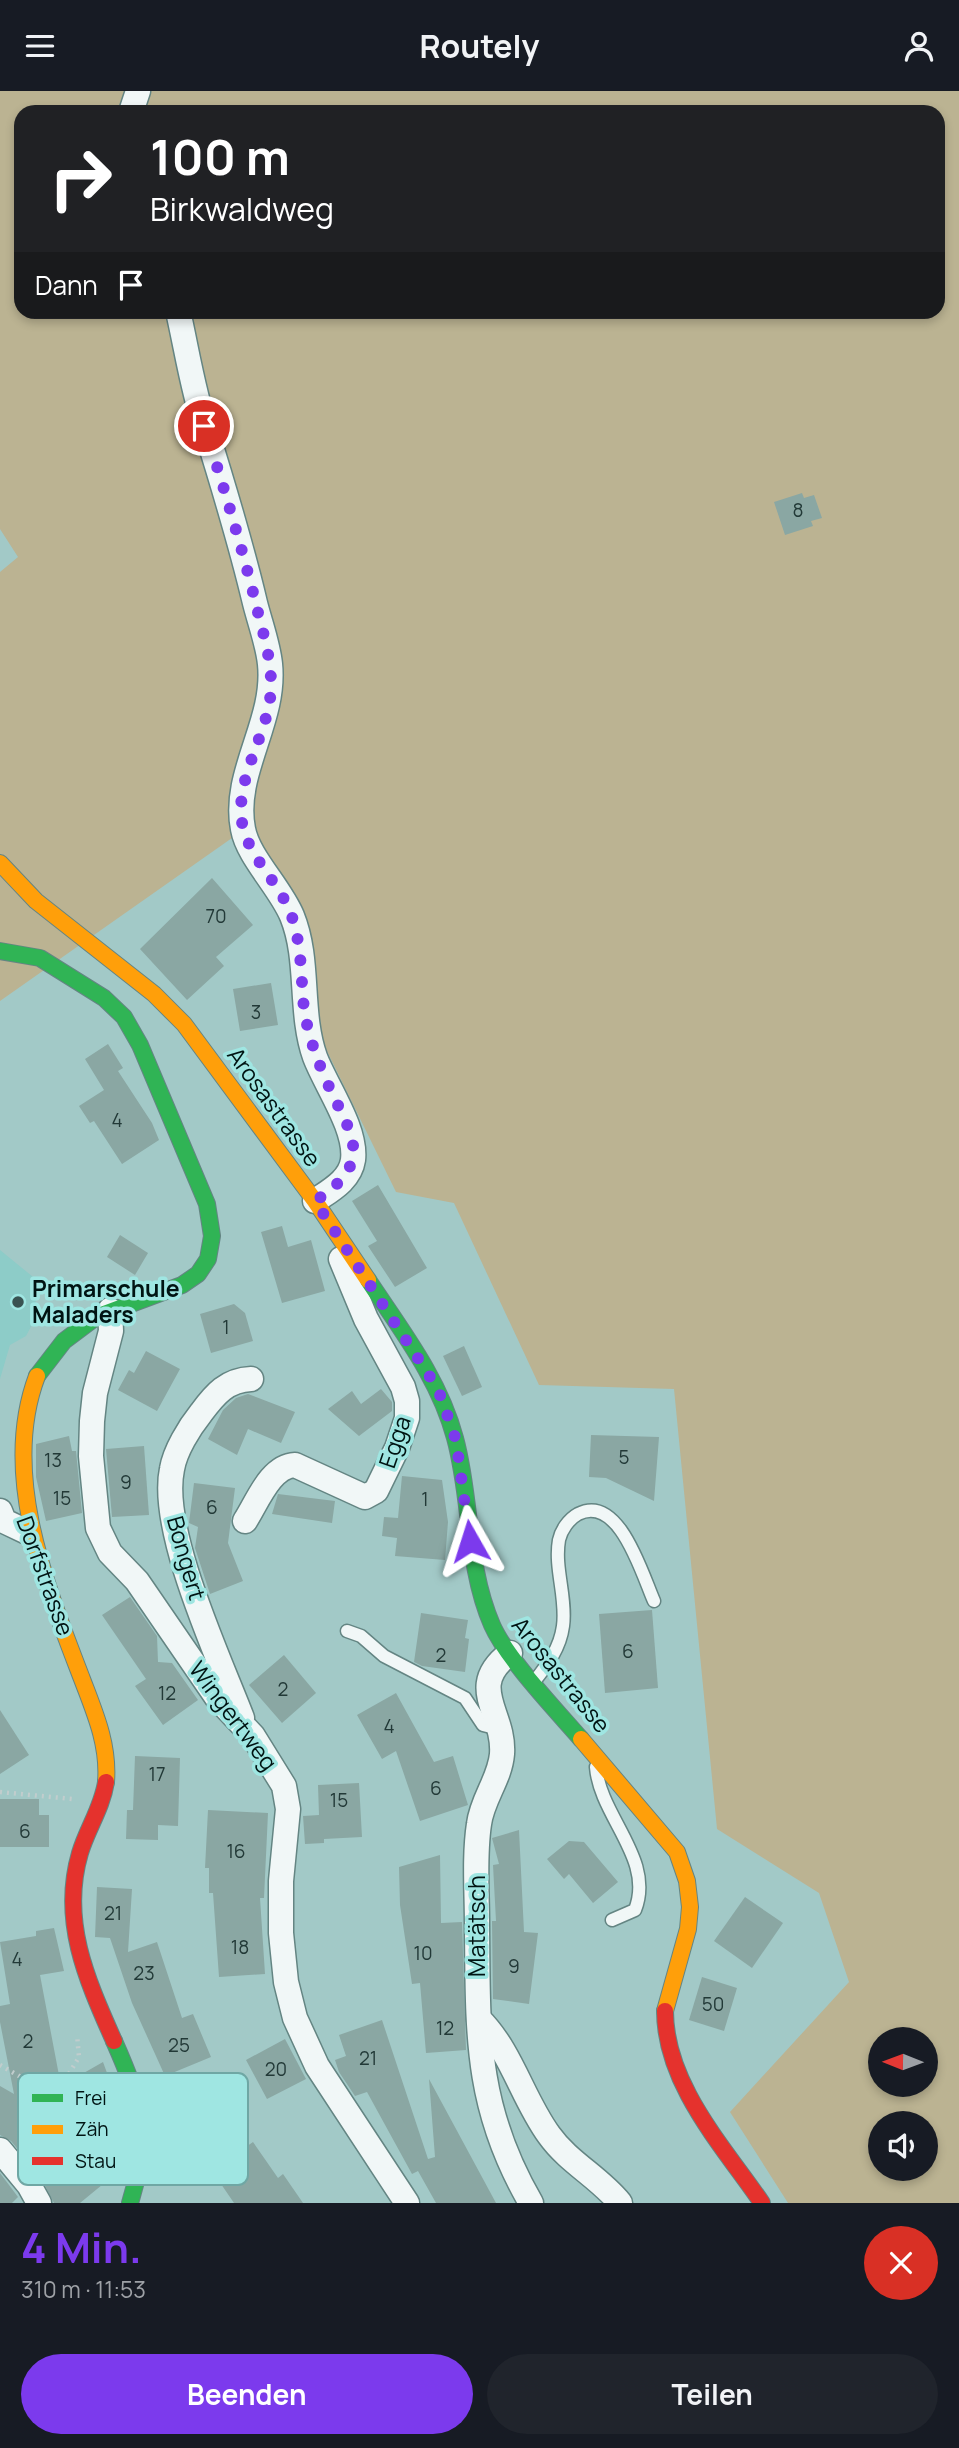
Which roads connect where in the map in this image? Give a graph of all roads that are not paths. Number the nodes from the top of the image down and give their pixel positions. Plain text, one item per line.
1 (180, 319) edge
2 (2, 870) edge
3 (0, 951) edge
4 (315, 1201) junction
5 (341, 1237) junction
6 (110, 1310) junction
7 (251, 1379) dead end
8 (0, 1511) edge
9 (245, 1521) dead end
10 (27, 1532) junction
11 (654, 1601) dead end
12 (347, 1631) dead end
13 (510, 1653) junction
14 (533, 1683) junction
15 (244, 1726) junction
16 (499, 1729) junction
17 (594, 1753) junction
18 (612, 1920) dead end
19 (479, 2019) junction
20 (130, 2073) edge
21 (0, 2150) edge
22 (18, 2172) edge
23 (29, 2185) edge
24 (136, 2185) edge
25 (39, 2203) edge
26 (130, 2203) edge
27 (407, 2203) edge
28 (531, 2203) edge
29 (620, 2203) edge
30 (762, 2203) edge

1 - 4 street
2 - 4 main road, Arosastrasse
3 - 6 main road, Dorfstrasse
4 - 5 main road, Arosastrasse
5 - 9 street, Egga
5 - 13 main road, Arosastrasse
6 - 10 main road, Dorfstrasse
6 - 15 street, Wingertweg
7 - 15 street, Bongert
8 - 10 street
10 - 20 main road, Dorfstrasse
11 - 14 lane
12 - 16 lane
13 - 14 main road, Arosastrasse
13 - 16 street, Matätsch
14 - 17 main road, Arosastrasse
15 - 27 street, Wingertweg
16 - 19 street, Matätsch
17 - 18 lane
17 - 30 main road, Arosastrasse
19 - 28 street, Matätsch
19 - 29 street
21 - 22 street
23 - 25 street
24 - 26 main road, Dorfstrasse

